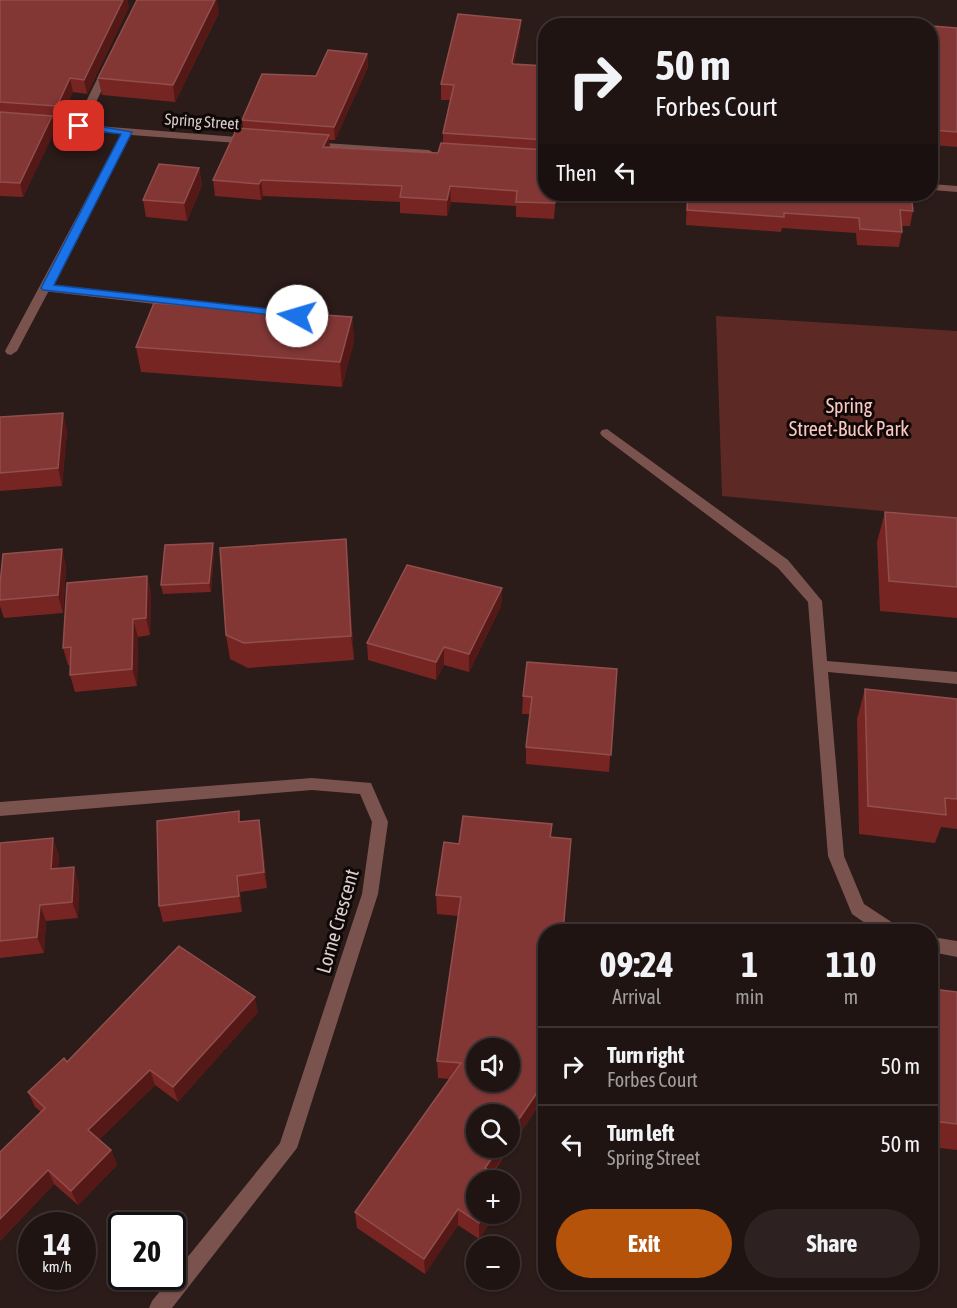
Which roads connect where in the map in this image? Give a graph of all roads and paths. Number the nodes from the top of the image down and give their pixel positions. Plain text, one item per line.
1 (114, 53) edge
2 (0, 121) edge
3 (79, 126) junction
4 (127, 132) junction
5 (267, 142) edge
6 (302, 144) edge
7 (441, 154) edge
8 (938, 187) edge
9 (957, 189) edge
10 (47, 288) junction
11 (252, 311) edge
12 (11, 351) dead end
13 (607, 433) dead end
14 (820, 666) junction
15 (957, 678) edge
16 (0, 810) edge
17 (881, 924) edge
18 (938, 946) edge
19 (957, 949) edge
20 (159, 1308) edge

1 - 3 street
2 - 3 street, Spring Street
3 - 4 street, Spring Street
4 - 5 street, Spring Street
4 - 10 street
6 - 7 street
8 - 9 street
10 - 11 street
10 - 12 street
13 - 14 street
14 - 15 street
14 - 17 street
16 - 20 street, Lorne Crescent
18 - 19 street

